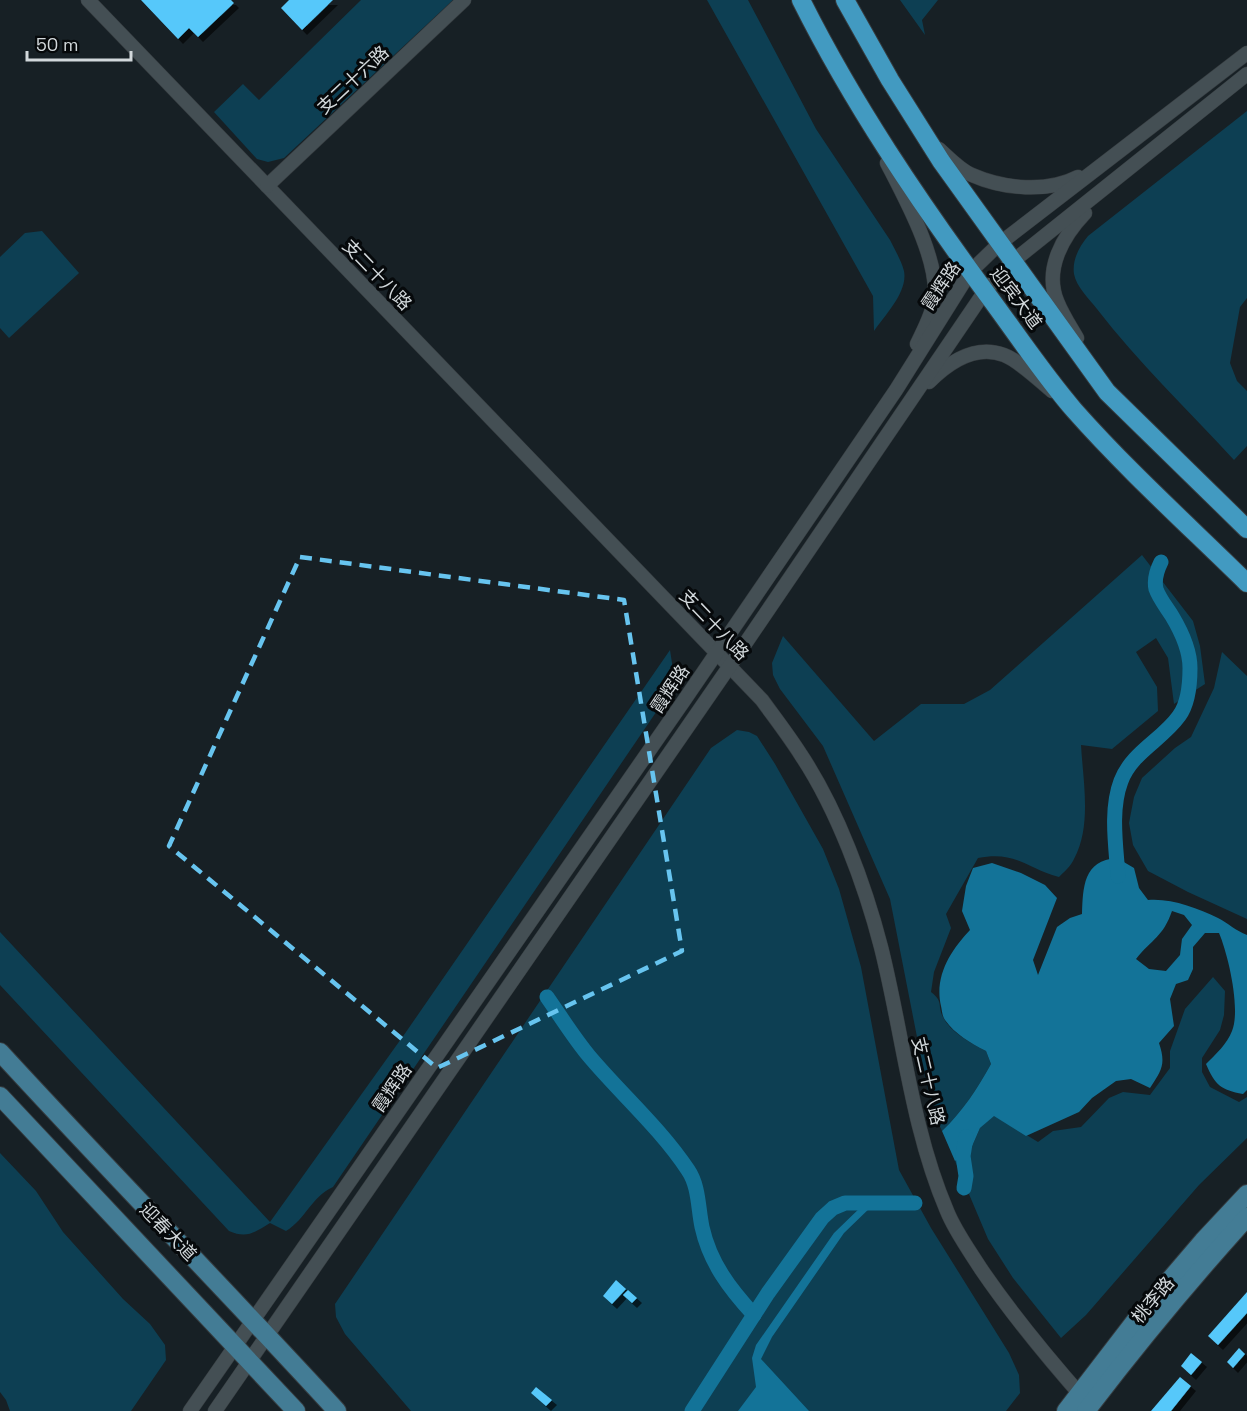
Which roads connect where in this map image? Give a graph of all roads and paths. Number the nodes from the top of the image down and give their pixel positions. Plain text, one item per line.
1 (88, 0) edge
2 (464, 0) edge
3 (801, 0) edge
4 (845, 0) edge
5 (1247, 53) edge
6 (841, 74) junction
7 (1247, 74) edge
8 (916, 121) junction
9 (1104, 164) junction
10 (1118, 177) junction
11 (267, 186) junction
12 (999, 244) junction
13 (1012, 262) junction
14 (970, 272) junction
15 (985, 291) junction
16 (896, 390) junction
17 (1107, 392) junction
18 (911, 401) junction
19 (1074, 409) junction
20 (1247, 529) edge
21 (1247, 583) edge
22 (716, 652) junction
23 (729, 666) junction
24 (0, 1052) edge
25 (0, 1096) edge
26 (1247, 1194) edge
27 (1247, 1217) edge
28 (162, 1226) junction
29 (141, 1246) junction
30 (252, 1320) junction
31 (267, 1335) junction
32 (235, 1346) junction
33 (249, 1362) junction
34 (1087, 1405) edge
35 (190, 1411) edge
36 (215, 1411) edge
37 (296, 1411) edge
38 (337, 1411) edge
39 (1066, 1411) edge

1 - 11 street, 支二十八路
2 - 11 street, 支二十六路
3 - 6 highway, 迎宾大道
4 - 8 highway, 迎宾大道
5 - 9 street, 霞辉路
6 - 14 highway, 迎宾大道
6 - 16 street
7 - 10 street, 霞辉路
8 - 9 street
8 - 12 highway, 迎宾大道
9 - 12 street, 霞辉路
10 - 13 street, 霞辉路
10 - 17 street
11 - 22 street, 支二十八路
12 - 13 highway, 迎宾大道
12 - 14 street, 霞辉路
13 - 15 street, 霞辉路
13 - 17 highway, 迎宾大道
14 - 15 highway, 迎宾大道
14 - 16 street, 霞辉路
15 - 18 street, 霞辉路
15 - 19 highway, 迎宾大道
16 - 22 street, 霞辉路
17 - 20 highway, 迎宾大道
18 - 19 street
18 - 23 street, 霞辉路
19 - 21 highway, 迎宾大道
22 - 23 street, 支二十八路
22 - 30 street, 霞辉路
23 - 31 street, 霞辉路
23 - 34 street, 支二十八路
24 - 28 main road, 迎春大道
25 - 29 main road, 迎春大道
26 - 34 main road, 桃李路
27 - 34 main road, 桃李路
28 - 29 main road
28 - 30 main road, 迎春大道
29 - 32 main road, 迎春大道
30 - 31 main road, 迎春大道
30 - 32 street, 霞辉路
31 - 33 street, 霞辉路
31 - 38 main road, 迎春大道
32 - 33 main road, 迎春大道
32 - 35 street, 霞辉路
33 - 36 street, 霞辉路
33 - 37 main road, 迎春大道
34 - 39 main road, 桃李路

